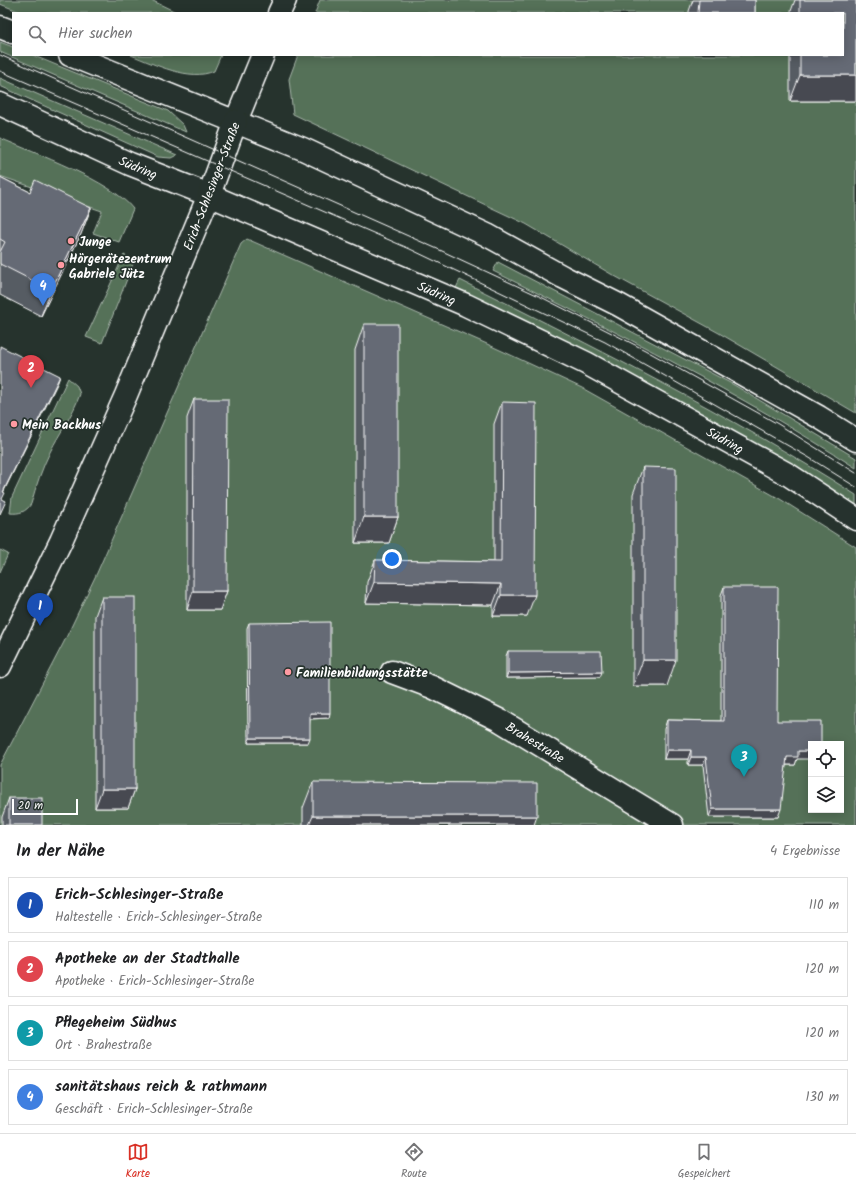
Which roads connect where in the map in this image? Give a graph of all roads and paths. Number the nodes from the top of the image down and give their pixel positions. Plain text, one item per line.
1 (285, 0) edge
2 (279, 12) edge
3 (0, 27) edge
4 (12, 32) edge
5 (72, 56) edge
6 (263, 56) edge
7 (0, 104) edge
8 (236, 122) junction
9 (209, 195) junction
10 (856, 440) edge
11 (856, 519) edge
12 (0, 666) edge
13 (392, 672) dead end
14 (660, 822) edge

1 - 2 main road
3 - 4 main road
5 - 8 main road
6 - 8 main road, Erich-Schlesinger-Straße
7 - 9 main road, Südring
8 - 9 main road, Erich-Schlesinger-Straße
8 - 10 main road
9 - 11 main road, Südring
9 - 12 main road, Erich-Schlesinger-Straße
13 - 14 main road, Brahestraße

